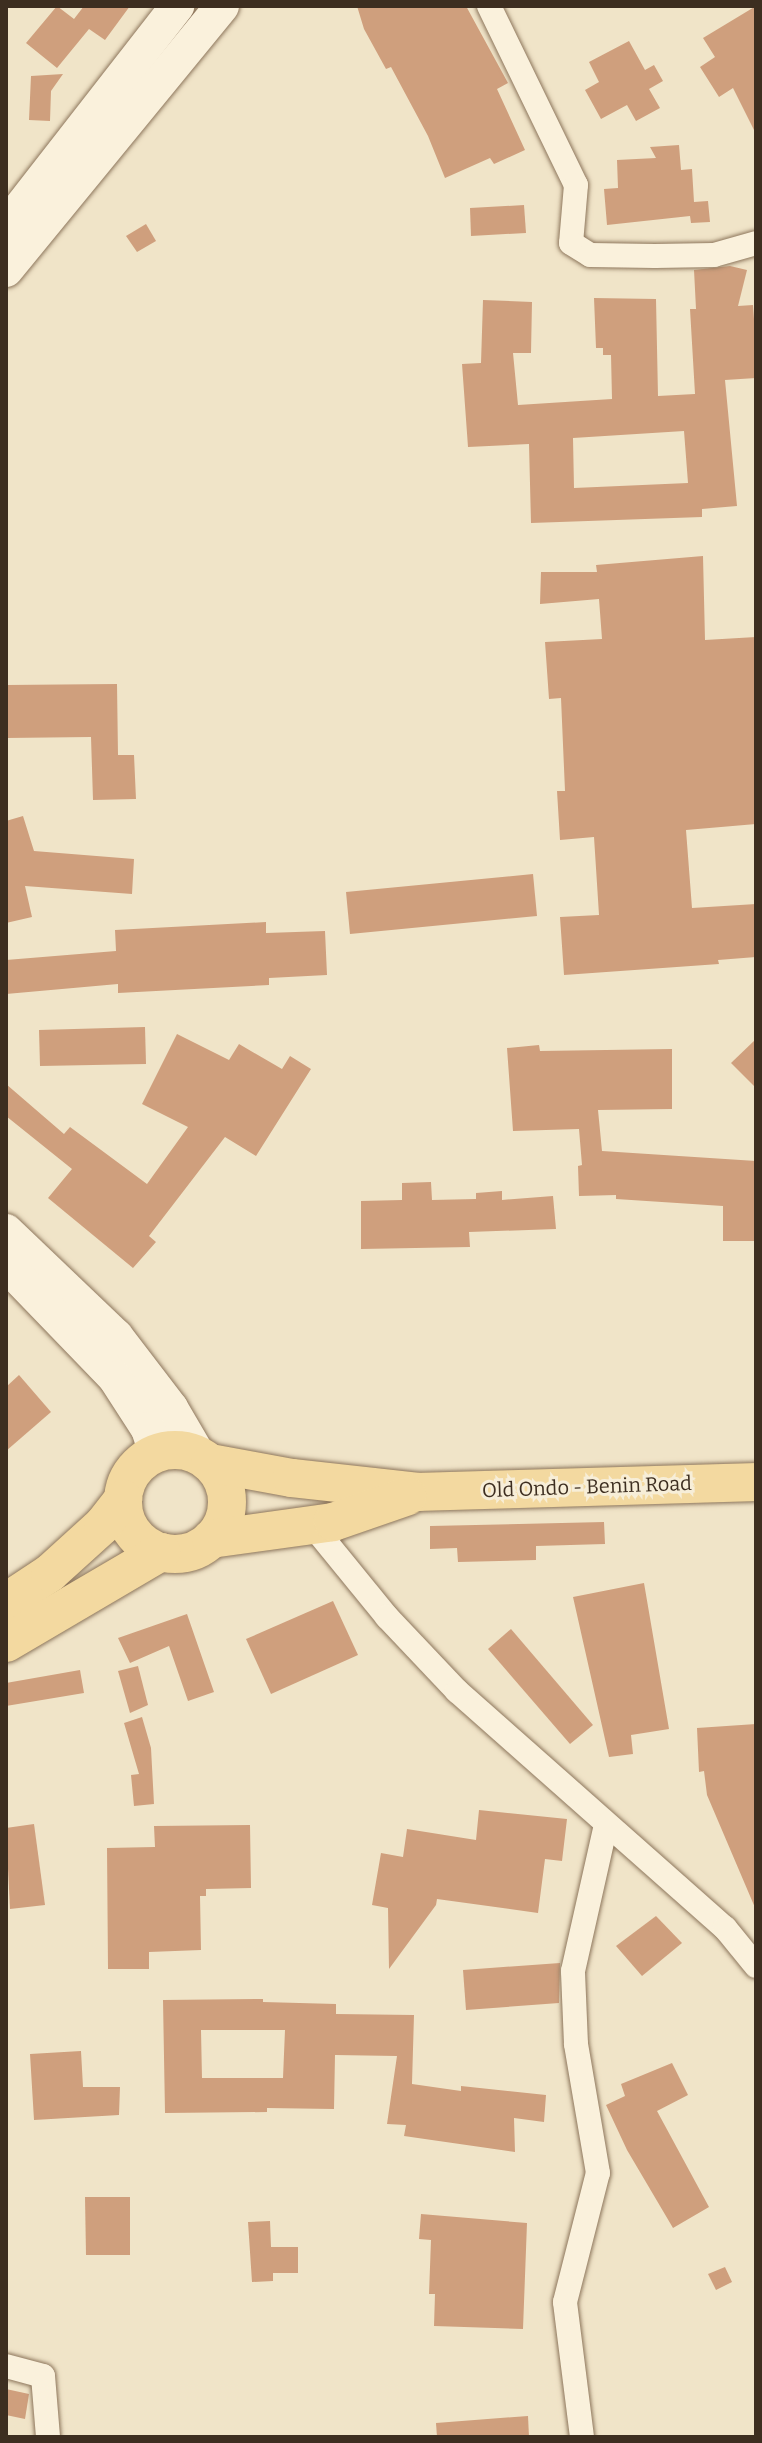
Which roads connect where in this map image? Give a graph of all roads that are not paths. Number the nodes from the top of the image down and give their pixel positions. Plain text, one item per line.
1 (177, 6) edge
2 (222, 6) edge
3 (489, 6) edge
4 (6, 226) edge
5 (756, 243) edge
6 (6, 270) edge
7 (6, 1231) edge
8 (6, 1265) edge
9 (156, 1454) junction
10 (205, 1460) junction
11 (756, 1482) edge
12 (418, 1492) junction
13 (123, 1499) junction
14 (312, 1525) junction
15 (211, 1539) junction
16 (161, 1552) junction
17 (6, 1602) edge
18 (6, 1643) edge
19 (606, 1825) junction
20 (756, 1966) edge
21 (6, 2366) edge
22 (48, 2437) edge
23 (582, 2437) edge

1 - 4 street
2 - 6 street
3 - 5 street
7 - 10 street
8 - 9 street
9 - 10 main road, Old Ondo - Benin Road
9 - 13 main road
10 - 12 main road, Old Ondo - Benin Road
10 - 15 main road
11 - 12 main road, Old Ondo - Benin Road
12 - 14 main road, Old Ondo - Benin Road
13 - 16 main road
13 - 17 main road
14 - 15 main road, Old Ondo - Benin Road
14 - 19 street
15 - 16 main road, Old Ondo - Benin Road
16 - 18 main road, Old Ondo - Benin Road
19 - 20 street
19 - 23 street
21 - 22 street

